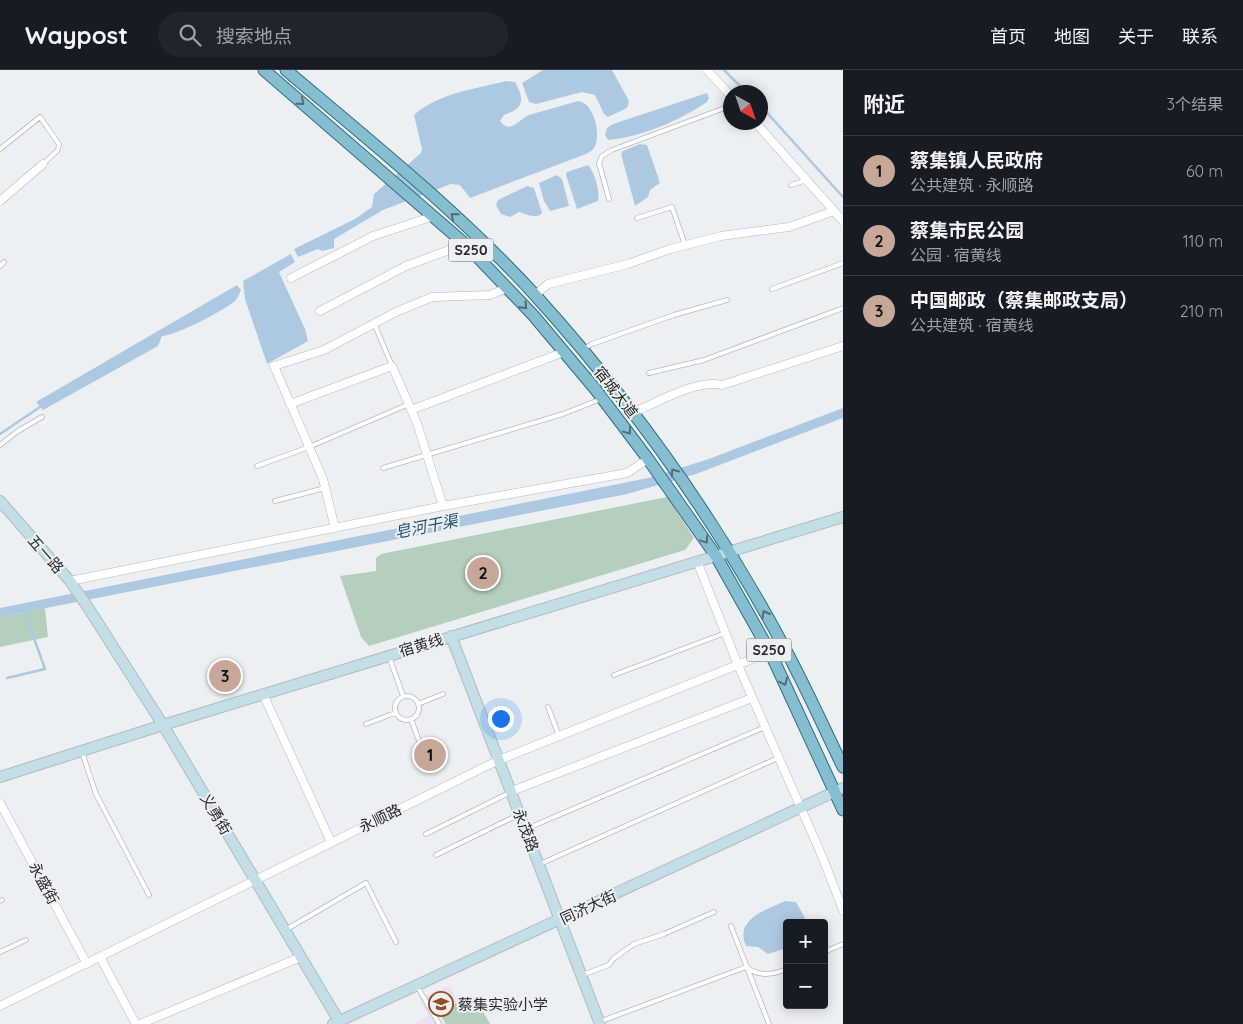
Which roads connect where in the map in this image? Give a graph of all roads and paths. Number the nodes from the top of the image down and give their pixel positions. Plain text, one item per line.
1 (264, 70) edge
2 (707, 70) edge
3 (291, 71) edge
4 (723, 87) edge
5 (723, 109) edge
6 (762, 130) edge
7 (0, 149) edge
8 (42, 164) joint
9 (806, 180) junction
10 (791, 185) dead end
11 (609, 199) dead end
12 (0, 201) edge
13 (834, 210) junction
14 (434, 216) junction
15 (637, 218) dead end
16 (843, 221) edge
17 (464, 244) junction
18 (685, 245) junction
19 (4, 262) dead end
20 (843, 263) edge
21 (0, 266) edge
22 (292, 278) dead end
23 (507, 288) junction
24 (772, 289) dead end
25 (535, 295) junction
26 (727, 300) dead end
27 (843, 308) edge
28 (320, 311) dead end
29 (374, 323) junction
30 (843, 346) edge
31 (581, 350) junction
32 (564, 352) junction
33 (392, 366) junction
34 (650, 373) dead end
35 (603, 398) junction
36 (290, 404) junction
37 (410, 407) junction
38 (632, 413) junction
39 (42, 417) dead end
40 (0, 445) edge
41 (309, 447) junction
42 (427, 454) junction
43 (648, 459) junction
44 (257, 466) dead end
45 (383, 468) dead end
46 (325, 488) junction
47 (0, 501) edge
48 (275, 501) dead end
49 (443, 506) junction
50 (843, 517) edge
51 (335, 528) junction
52 (729, 552) junction
53 (716, 556) junction
54 (697, 561) junction
55 (70, 582) junction
56 (89, 609) joint
57 (725, 633) junction
58 (451, 636) junction
59 (770, 652) junction
60 (389, 655) junction
61 (738, 665) junction
62 (614, 675) dead end
63 (263, 694) junction
64 (443, 694) dead end
65 (403, 696) junction
66 (752, 698) junction
67 (418, 704) junction
68 (548, 707) dead end
69 (395, 713) junction
70 (411, 719) junction
71 (366, 724) dead end
72 (163, 725) junction
73 (765, 727) junction
74 (559, 736) junction
75 (422, 749) dead end
76 (81, 751) junction
77 (778, 758) junction
78 (499, 760) junction
79 (843, 767) edge
80 (0, 778) edge
81 (839, 790) edge
82 (512, 792) junction
83 (0, 803) edge
84 (800, 809) junction
85 (843, 810) edge
86 (520, 814) junction
87 (526, 829) junction
88 (426, 834) dead end
89 (331, 842) junction
90 (436, 855) dead end
91 (539, 864) junction
92 (255, 879) junction
93 (149, 895) dead end
94 (843, 910) edge
95 (714, 912) dead end
96 (561, 919) junction
97 (731, 926) dead end
98 (285, 930) junction
99 (26, 940) dead end
100 (396, 942) dead end
101 (843, 944) edge
102 (828, 950) edge
103 (0, 952) edge
104 (100, 957) junction
105 (301, 957) junction
106 (87, 964) junction
107 (746, 967) junction
108 (783, 970) edge
109 (582, 975) junction
110 (417, 986) junction
111 (0, 1006) edge
112 (336, 1023) edge
113 (600, 1023) edge
114 (136, 1024) edge
115 (140, 1024) edge
116 (439, 1024) edge
117 (769, 1024) edge

1 -> 14 main road, 宿城大道 / S250
2 - 4 street
25 -> 3 main road, 宿城大道 / S250
5 - 11 lane
6 - 9 street
7 - 8 lane
8 - 12 street
9 - 10 lane
9 - 13 street
13 - 16 street
13 - 18 street
14 - 17 main road, 宿城大道 / S250
14 - 22 street
15 - 18 lane
17 - 23 main road, 宿城大道 / S250
17 - 28 street
18 - 25 street
19 - 21 lane
20 - 24 lane
23 - 29 street
23 -> 32 main road, 宿城大道 / S250
25 - 31 main road, 宿城大道 / S250
26 - 31 lane
27 - 34 lane
29 - 33 lane
29 - 36 street
30 - 38 street
31 - 38 main road, 宿城大道 / S250
32 - 35 main road, 宿城大道 / S250
32 - 37 street
33 - 36 street
33 - 37 street
35 - 42 lane
35 -> 43 main road, 宿城大道 / S250
36 - 41 street
37 - 41 lane
37 - 42 street
52 -> 38 main road, 宿城大道 / S250
39 - 40 lane
41 - 44 lane
41 - 46 street
42 - 45 lane
42 - 49 street
43 - 49 street
43 -> 53 main road, 宿城大道 / S250
46 - 48 lane
46 - 51 street
47 - 55 street, 五一路
49 - 51 street
50 - 52 street, 宿黄线
51 - 55 street
52 - 53 street, 宿黄线
79 -> 52 main road, 宿城大道 / S250
53 - 54 street, 宿黄线
53 - 59 main road, 宿城大道 / S250
54 - 57 street
54 - 58 street, 宿黄线
55 - 56 street, 五一路
56 - 72 street, 义勇街
57 - 61 street
57 - 62 lane
58 - 60 street, 宿黄线
58 - 78 street, 永茂路
59 - 61 street, 永顺路
59 -> 81 main road, 宿城大道 / S250
60 - 63 street, 宿黄线
60 - 65 lane
61 - 66 street
61 - 74 street, 永顺路
63 - 72 street, 宿黄线
63 - 89 street
64 - 67 lane
65 - 67 lane
65 - 69 lane
66 - 73 street
66 - 82 street
67 - 70 lane
68 - 74 lane
69 - 70 lane
69 - 71 lane
70 - 75 lane
72 - 76 street, 宿黄线
72 - 92 street, 义勇街
73 - 77 street
73 - 87 lane
74 - 78 street, 永顺路
76 - 80 street, 宿黄线
76 - 93 lane
77 - 84 street
77 - 91 lane
78 - 82 street, 永茂路
78 - 89 street, 永顺路
81 - 84 street, 同济大街
81 - 85 main road, 宿城大道 / S250
82 - 86 street, 永茂路
82 - 88 lane
83 - 106 street, 永盛街
84 - 94 street
84 - 96 street, 同济大街
86 - 87 street, 永茂路
86 - 90 lane
87 - 91 street, 永茂路
89 - 92 street, 永顺路
91 - 96 street, 永茂路
92 - 98 street, 义勇街
92 - 104 street, 永顺路
95 - 109 lane
96 - 109 street, 永茂路
96 - 110 street, 同济大街
97 - 107 lane
98 - 100 lane
98 - 105 street, 义勇街
99 - 103 lane
101 - 102 lane
104 - 106 street, 永顺路
104 - 114 street
105 - 112 street, 义勇街
105 - 115 street
106 - 111 street, 永顺路
107 - 108 lane
107 - 113 lane
107 - 117 lane
109 - 113 street, 永茂路
110 - 112 street, 同济大街
110 - 116 lane

